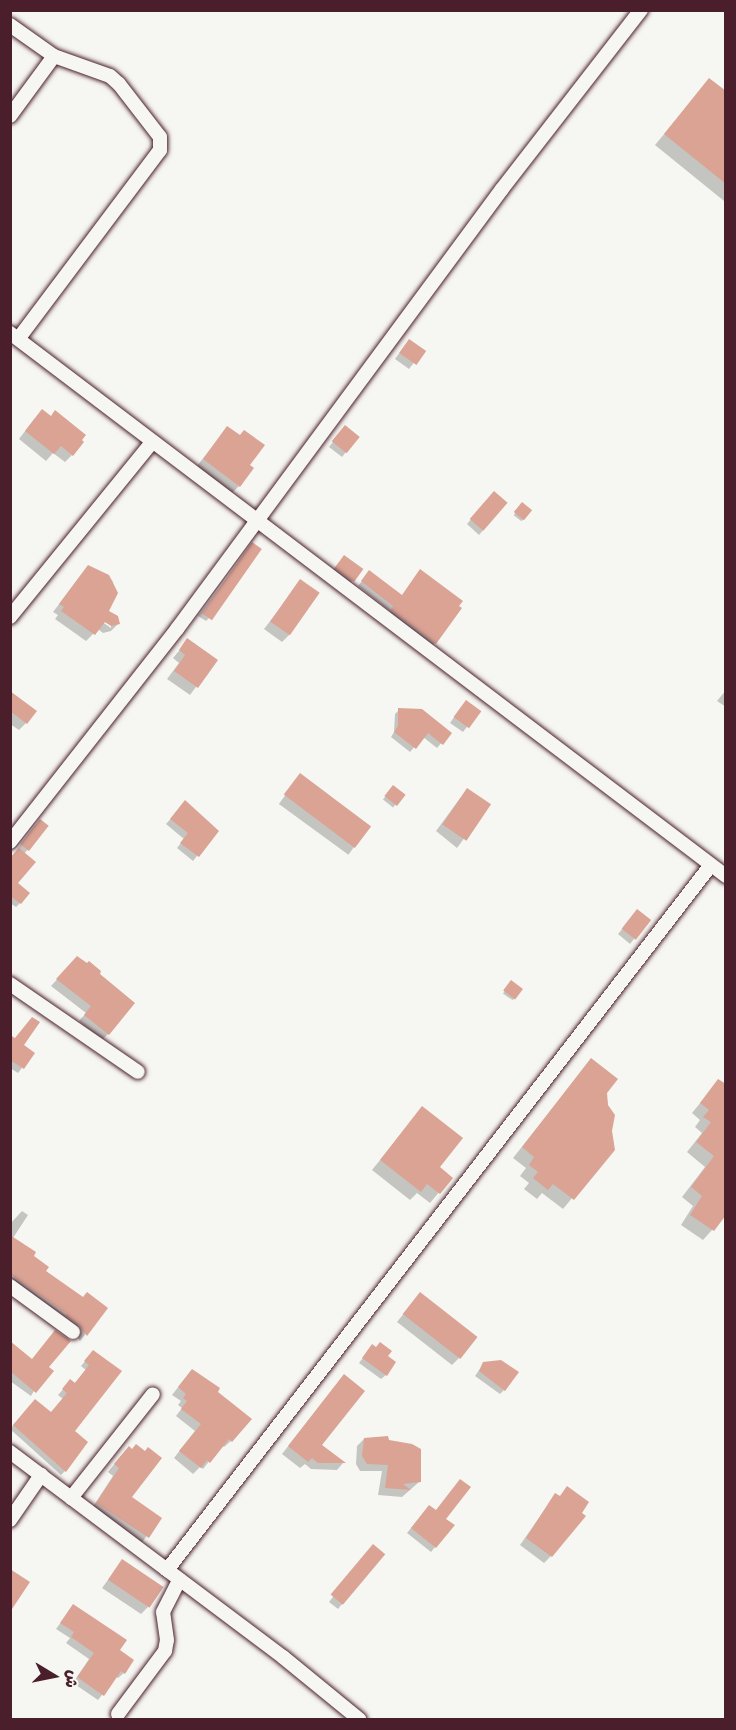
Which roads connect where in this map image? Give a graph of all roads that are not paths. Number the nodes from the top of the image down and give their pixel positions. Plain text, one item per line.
1 (640, 10) edge
2 (10, 25) edge
3 (54, 56) junction
4 (10, 116) edge
5 (14, 336) edge
6 (152, 442) junction
7 (256, 521) junction
8 (10, 617) edge
9 (10, 842) edge
10 (711, 865) junction
11 (726, 876) edge
12 (10, 984) edge
13 (138, 1072) dead end
14 (10, 1286) edge
15 (73, 1332) dead end
16 (153, 1394) dead end
17 (10, 1452) edge
18 (41, 1475) junction
19 (71, 1498) junction
20 (10, 1520) edge
21 (166, 1570) junction
22 (179, 1580) junction
23 (118, 1714) dead end
24 (360, 1719) edge

1 - 7 street
2 - 3 street
3 - 4 street
3 - 5 street
5 - 6 street
6 - 7 street
6 - 8 street
7 - 9 street
7 - 10 street
10 - 11 street
10 - 21 street
12 - 13 street
14 - 15 street
16 - 19 street
17 - 18 street
18 - 19 street
18 - 20 street
19 - 21 street
21 - 22 street
22 - 23 street
22 - 24 street

